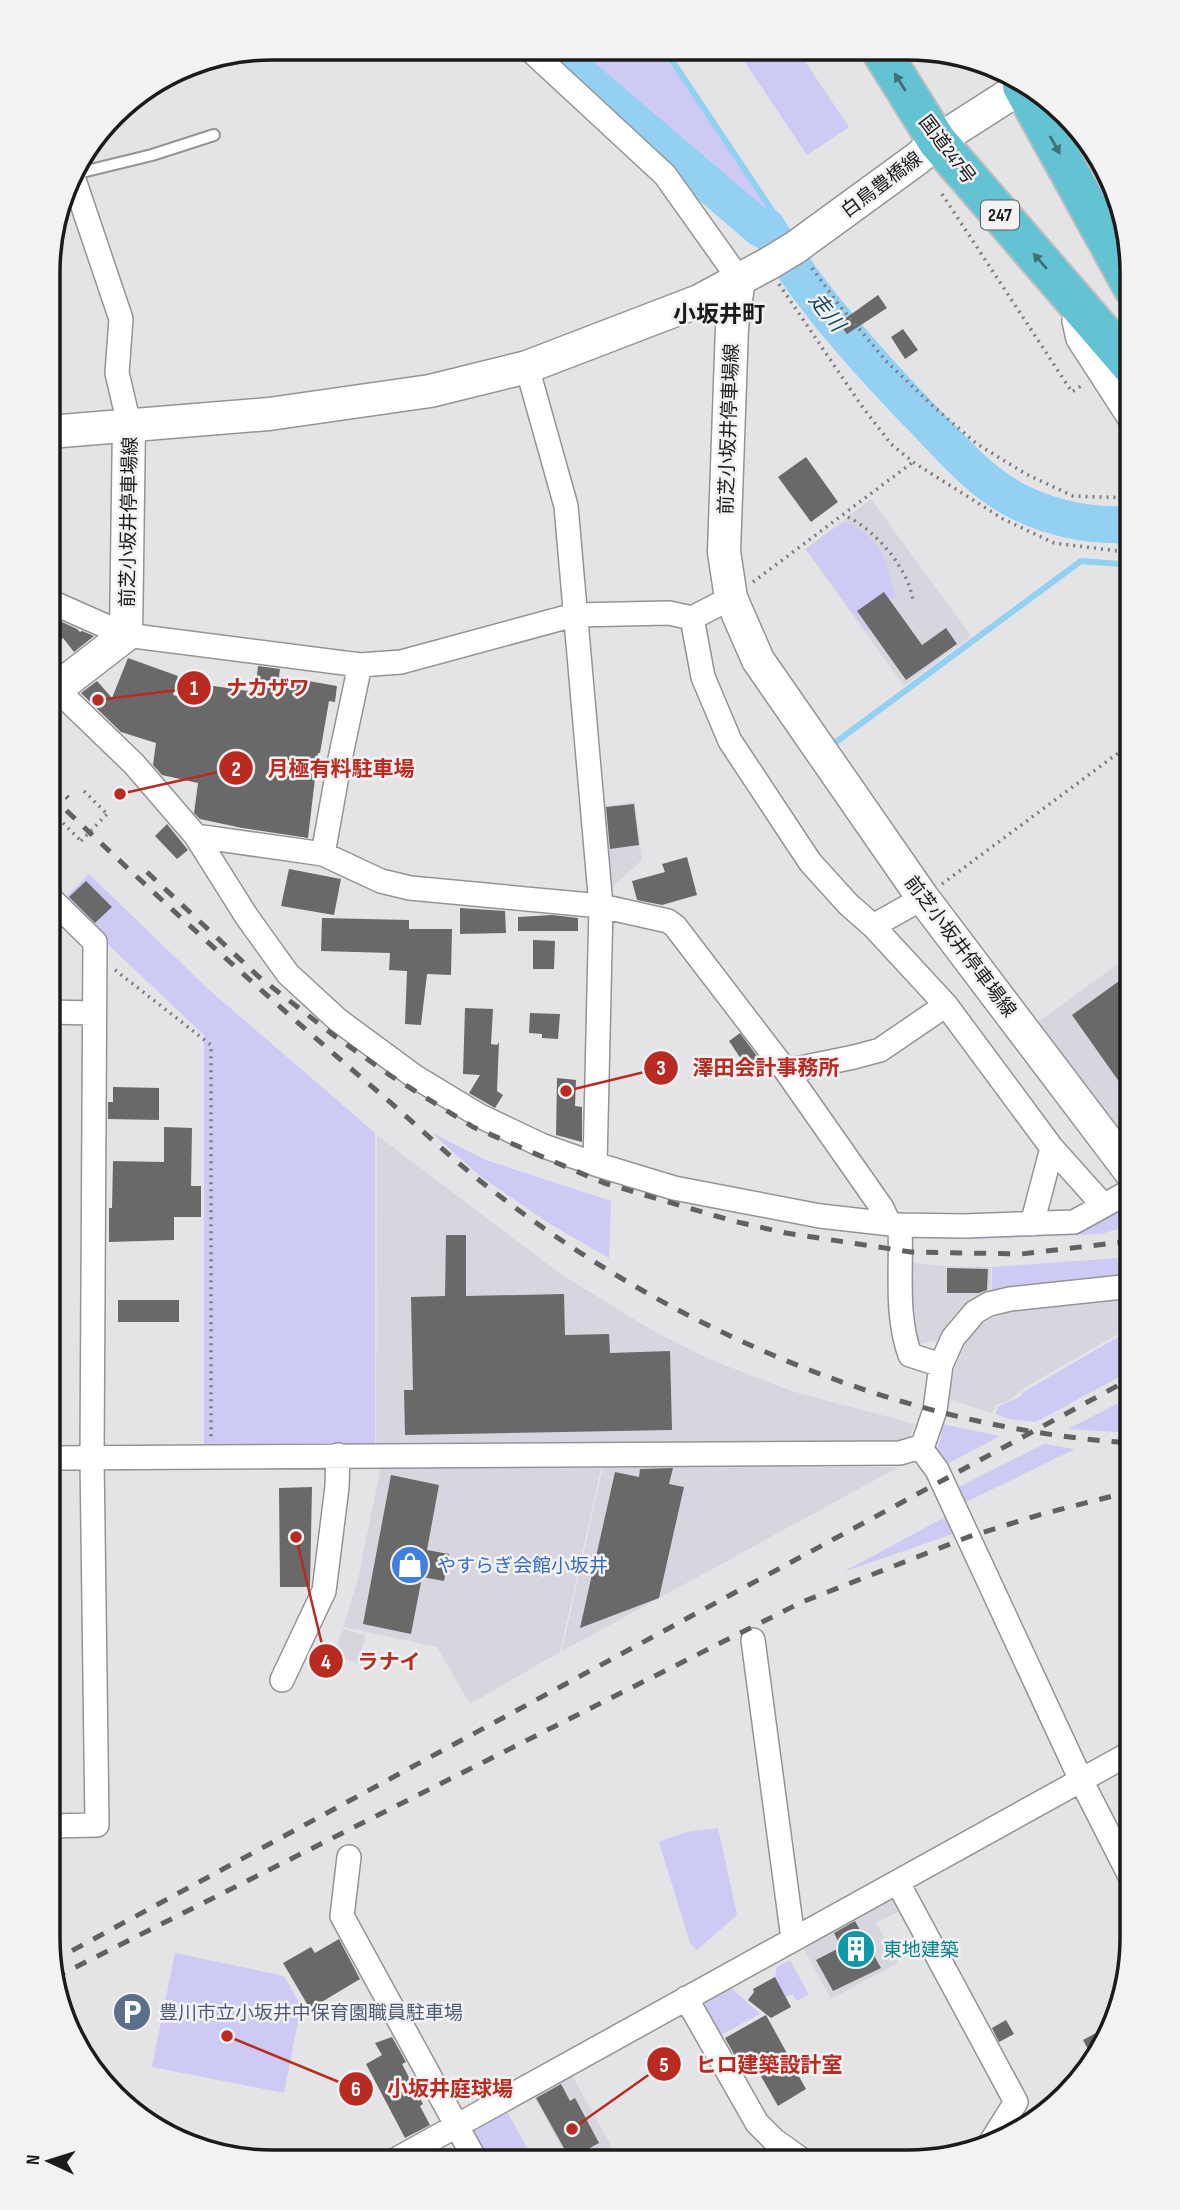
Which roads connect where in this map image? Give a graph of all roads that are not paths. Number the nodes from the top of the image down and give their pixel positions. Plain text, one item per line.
1 (885, 59) edge
2 (541, 60) edge
3 (1017, 90) edge
4 (1029, 97) edge
5 (214, 135) dead end
6 (928, 149) junction
7 (85, 171) edge
8 (76, 190) edge
9 (1118, 245) edge
10 (739, 279) junction
11 (527, 367) junction
12 (1116, 371) edge
13 (129, 424) junction
14 (60, 431) edge
15 (732, 598) junction
16 (60, 606) edge
17 (574, 615) junction
18 (692, 618) junction
19 (126, 635) junction
20 (360, 665) junction
21 (60, 680) edge
22 (60, 694) edge
23 (196, 836) junction
24 (323, 854) junction
25 (923, 898) junction
26 (601, 906) junction
27 (60, 908) edge
28 (873, 926) junction
29 (946, 1005) junction
30 (60, 1012) edge
31 (94, 1013) junction
32 (786, 1071) junction
33 (1052, 1148) junction
34 (1120, 1158) edge
35 (595, 1164) junction
36 (1120, 1186) edge
37 (1103, 1205) junction
38 (894, 1224) junction
39 (1032, 1224) junction
40 (1120, 1287) edge
41 (941, 1365) junction
42 (920, 1447) junction
43 (338, 1455) junction
44 (60, 1458) edge
45 (92, 1458) junction
46 (753, 1640) dead end
47 (282, 1680) dead end
48 (1120, 1759) edge
49 (1081, 1780) junction
50 (60, 1826) edge
51 (1120, 1856) edge
52 (349, 1857) dead end
53 (898, 1882) junction
54 (793, 1939) junction
55 (686, 1998) junction
56 (457, 2126) junction
57 (998, 2131) edge
58 (413, 2150) edge
59 (470, 2150) edge
60 (788, 2150) edge

6 -> 1 highway, 国道247号 / 247
2 - 10 street
3 - 6 main road, 白鳥豊橋線
4 -> 9 highway
5 - 7 lane
6 - 10 main road, 白鳥豊橋線
12 -> 6 highway, 国道247号 / 247
8 - 13 street
10 - 11 main road, 前芝小坂井停車場線
10 - 15 main road, 前芝小坂井停車場線
11 - 13 main road, 前芝小坂井停車場線
11 - 17 street
13 - 14 main road
13 - 19 main road, 前芝小坂井停車場線
15 - 18 street
15 - 25 main road, 前芝小坂井停車場線
16 - 19 street
17 - 18 street
17 - 20 street
17 - 26 street
18 - 28 street
19 - 20 street
19 - 21 main road, 前芝小坂井停車場線
20 - 24 street
22 - 23 street
23 - 24 street
23 - 35 street
24 - 26 street
25 - 28 street
25 - 34 main road, 前芝小坂井停車場線
26 - 32 street
26 - 35 street
27 - 31 street
28 - 29 street
29 - 32 street
29 - 33 street
30 - 31 street
31 - 45 street
32 - 38 street
33 - 37 street
33 - 39 street
35 - 38 street
36 - 37 street
37 - 39 street
38 - 39 street
38 - 41 street
40 - 41 street
41 - 42 street
42 - 43 street
42 - 49 street
43 - 45 street
43 - 47 street
44 - 45 street
45 - 50 street
46 - 54 street
48 - 49 street
49 - 51 street
49 - 53 street
52 - 56 street
53 - 54 street
53 - 57 street
54 - 55 street
55 - 56 street
55 - 60 street
56 - 58 street
56 - 59 street

